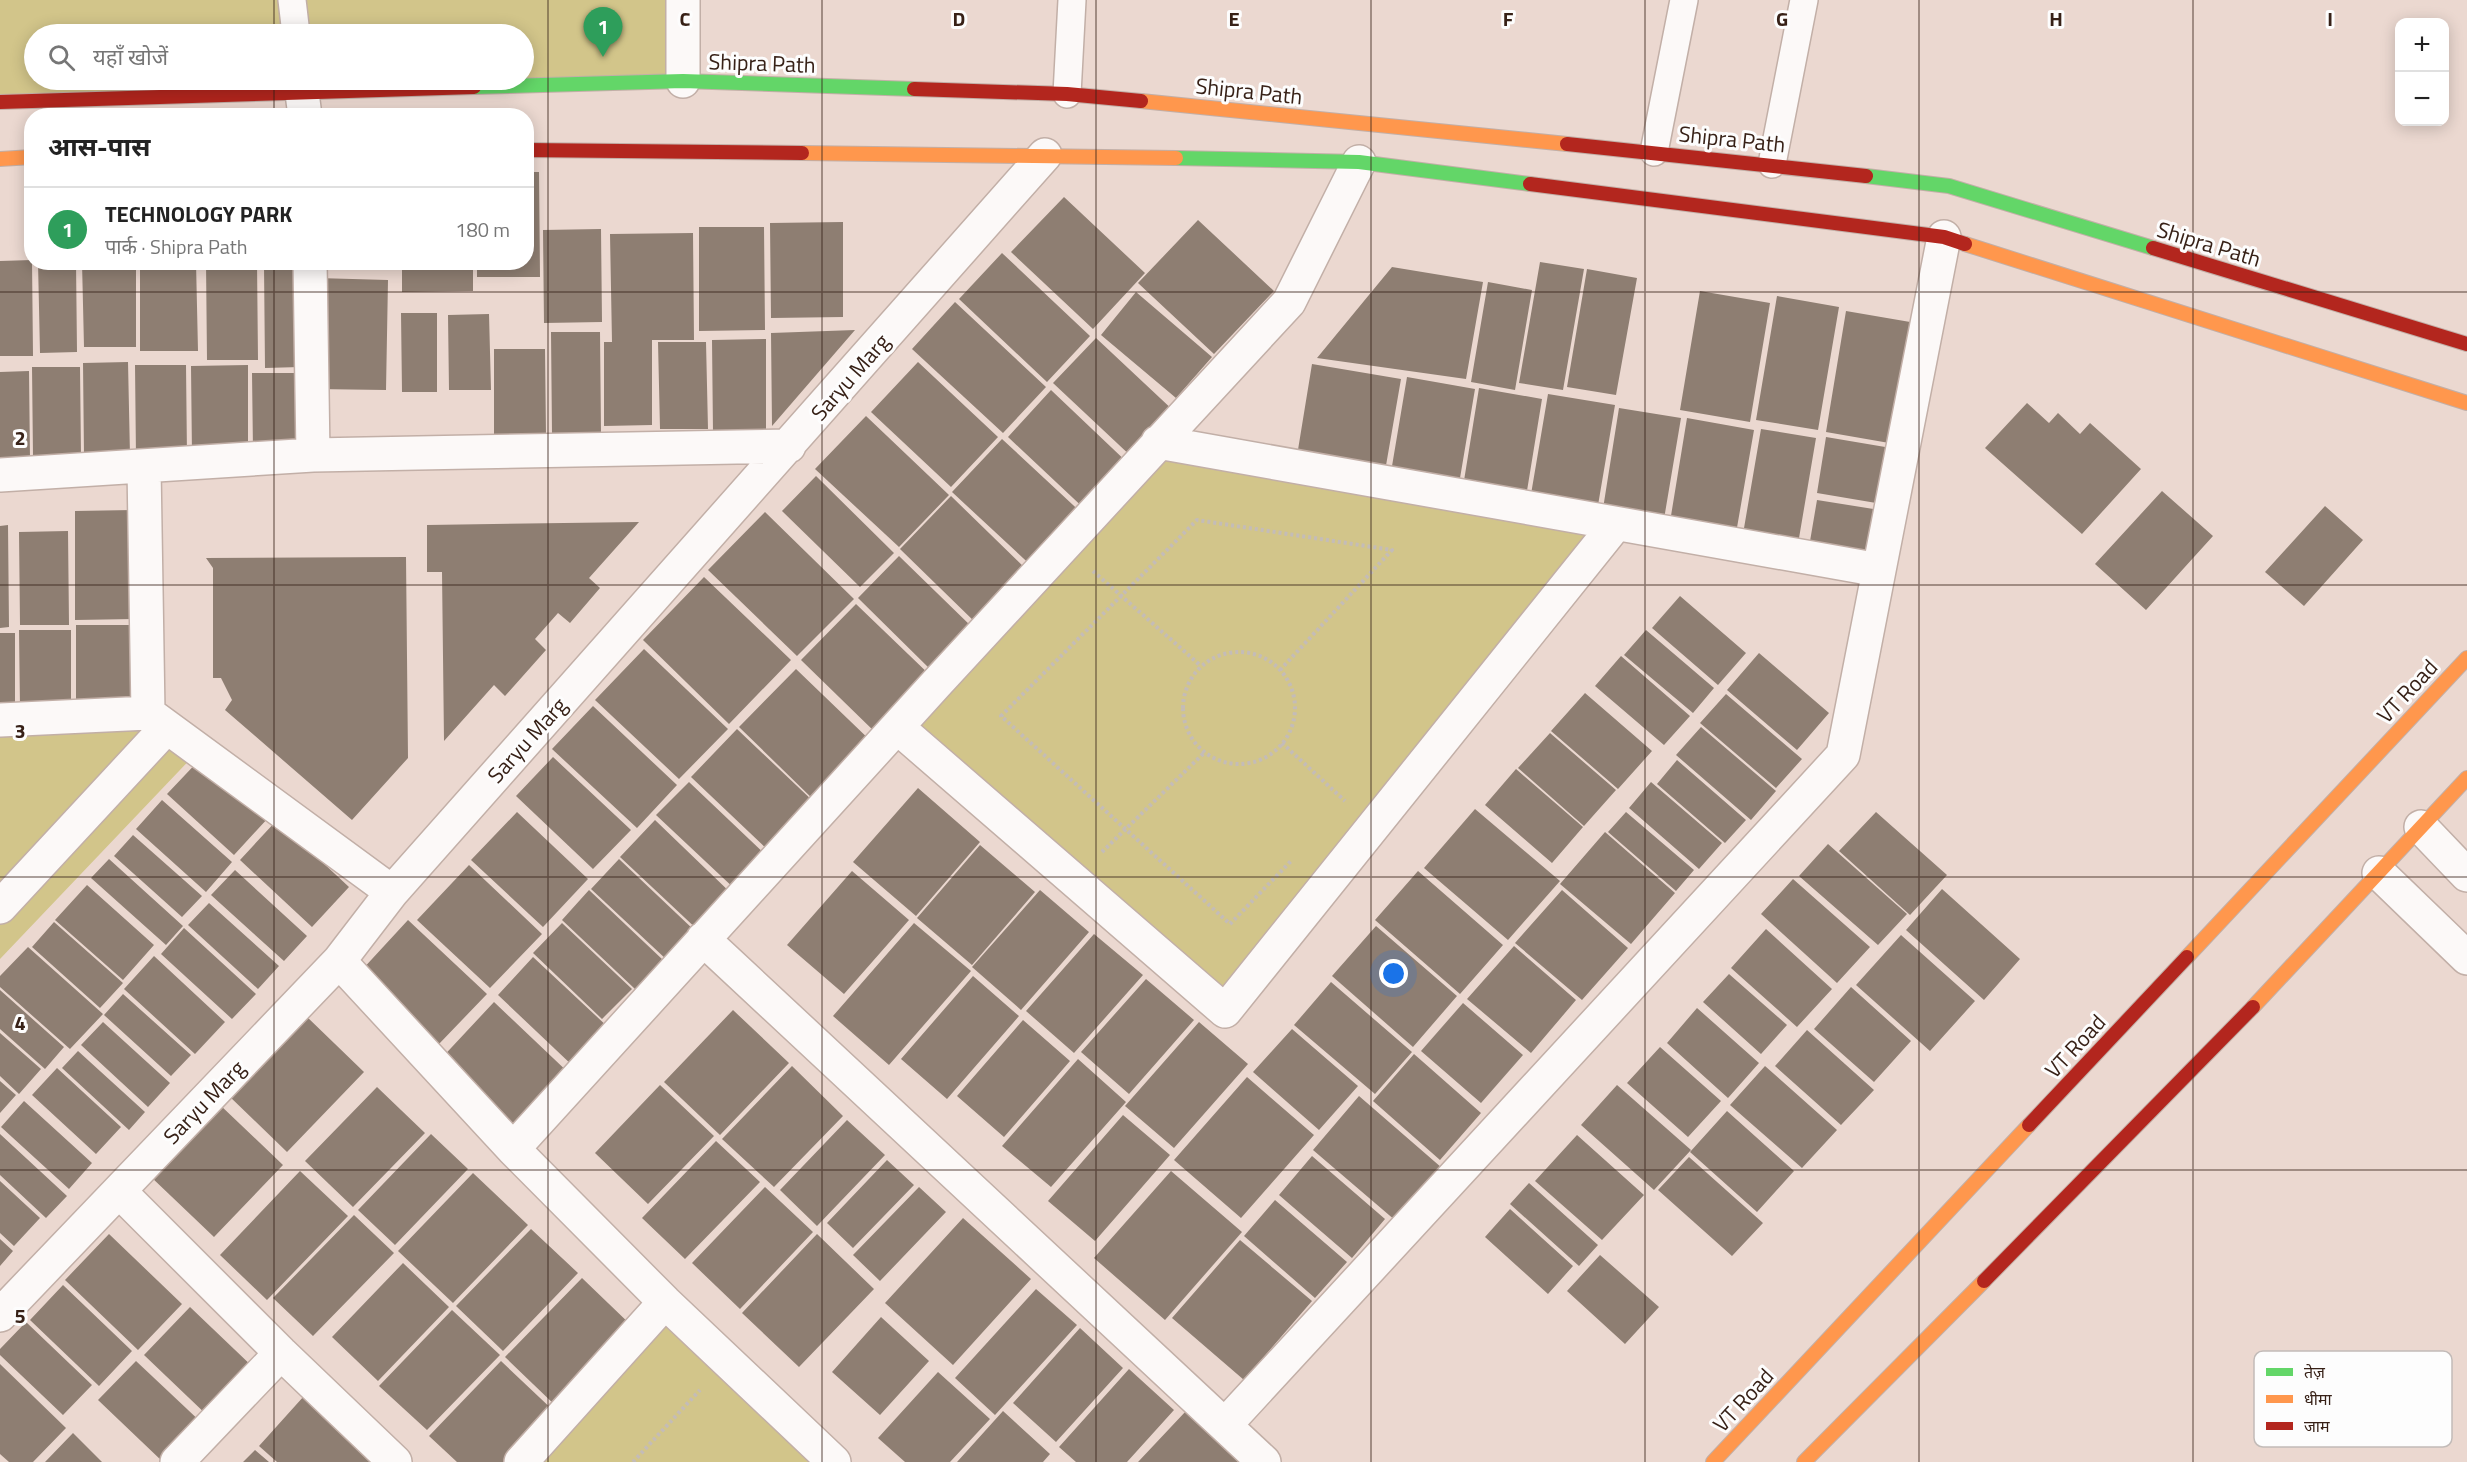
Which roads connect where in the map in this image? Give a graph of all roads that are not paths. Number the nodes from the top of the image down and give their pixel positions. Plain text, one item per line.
1 (292, 0) edge
2 (682, 0) edge
3 (1072, 0) edge
4 (1684, 0) edge
5 (1804, 0) edge
6 (295, 24) edge
7 (683, 81) junction
8 (534, 87) edge
9 (455, 90) edge
10 (1067, 94) junction
11 (303, 96) edge
12 (0, 102) edge
13 (534, 150) edge
14 (1654, 152) junction
15 (1045, 156) junction
16 (24, 158) edge
17 (0, 159) edge
18 (1359, 162) junction
19 (1772, 164) junction
20 (1944, 237) junction
21 (310, 270) edge
22 (2467, 344) edge
23 (2467, 403) edge
24 (1158, 442) junction
25 (789, 446) junction
26 (313, 455) junction
27 (144, 467) junction
28 (0, 475) edge
29 (1616, 524) junction
30 (1879, 570) junction
31 (2467, 658) edge
32 (0, 720) edge
33 (158, 720) junction
34 (897, 727) junction
35 (2467, 777) edge
36 (2421, 827) junction
37 (2379, 873) junction
38 (2467, 875) edge
39 (392, 892) junction
40 (0, 907) edge
41 (703, 939) junction
42 (2467, 958) edge
43 (339, 961) junction
44 (513, 1149) junction
45 (119, 1191) junction
46 (665, 1302) junction
47 (0, 1315) edge
48 (280, 1353) junction
49 (1225, 1425) junction
50 (177, 1462) edge
51 (395, 1462) edge
52 (520, 1462) edge
53 (834, 1462) edge
54 (1264, 1462) edge
55 (1713, 1462) edge
56 (1804, 1462) edge

1 - 6 lane
2 - 7 street
3 - 10 lane
4 - 14 lane
5 - 19 lane
7 - 8 street, Shipra Path
7 - 10 street, Shipra Path
9 - 11 street, Shipra Path
10 - 14 street, Shipra Path
11 - 12 street, Shipra Path
13 - 15 street
14 - 19 street, Shipra Path
15 - 18 street
15 - 25 street, Saryu Marg
16 - 17 street
18 - 20 street
18 - 24 street
19 - 22 street, Shipra Path
20 - 23 street
20 - 30 street
21 - 26 street
24 - 29 street
24 - 34 street
25 - 26 street
25 - 39 street, Saryu Marg
26 - 27 street
27 - 28 street
27 - 33 street
29 - 30 street
29 - 34 street
30 - 49 street
31 - 55 street, VT Road
32 - 33 street
33 - 39 street
33 - 40 street
34 - 41 street
35 - 36 street
36 - 37 street
36 - 38 street
37 - 42 street
37 - 56 street
39 - 43 street, Saryu Marg
41 - 44 street
41 - 49 street
43 - 44 street
43 - 45 street, Saryu Marg
44 - 46 street
45 - 47 street, Saryu Marg
45 - 48 street
46 - 52 street
46 - 53 street
48 - 50 street
48 - 51 street
49 - 54 street

